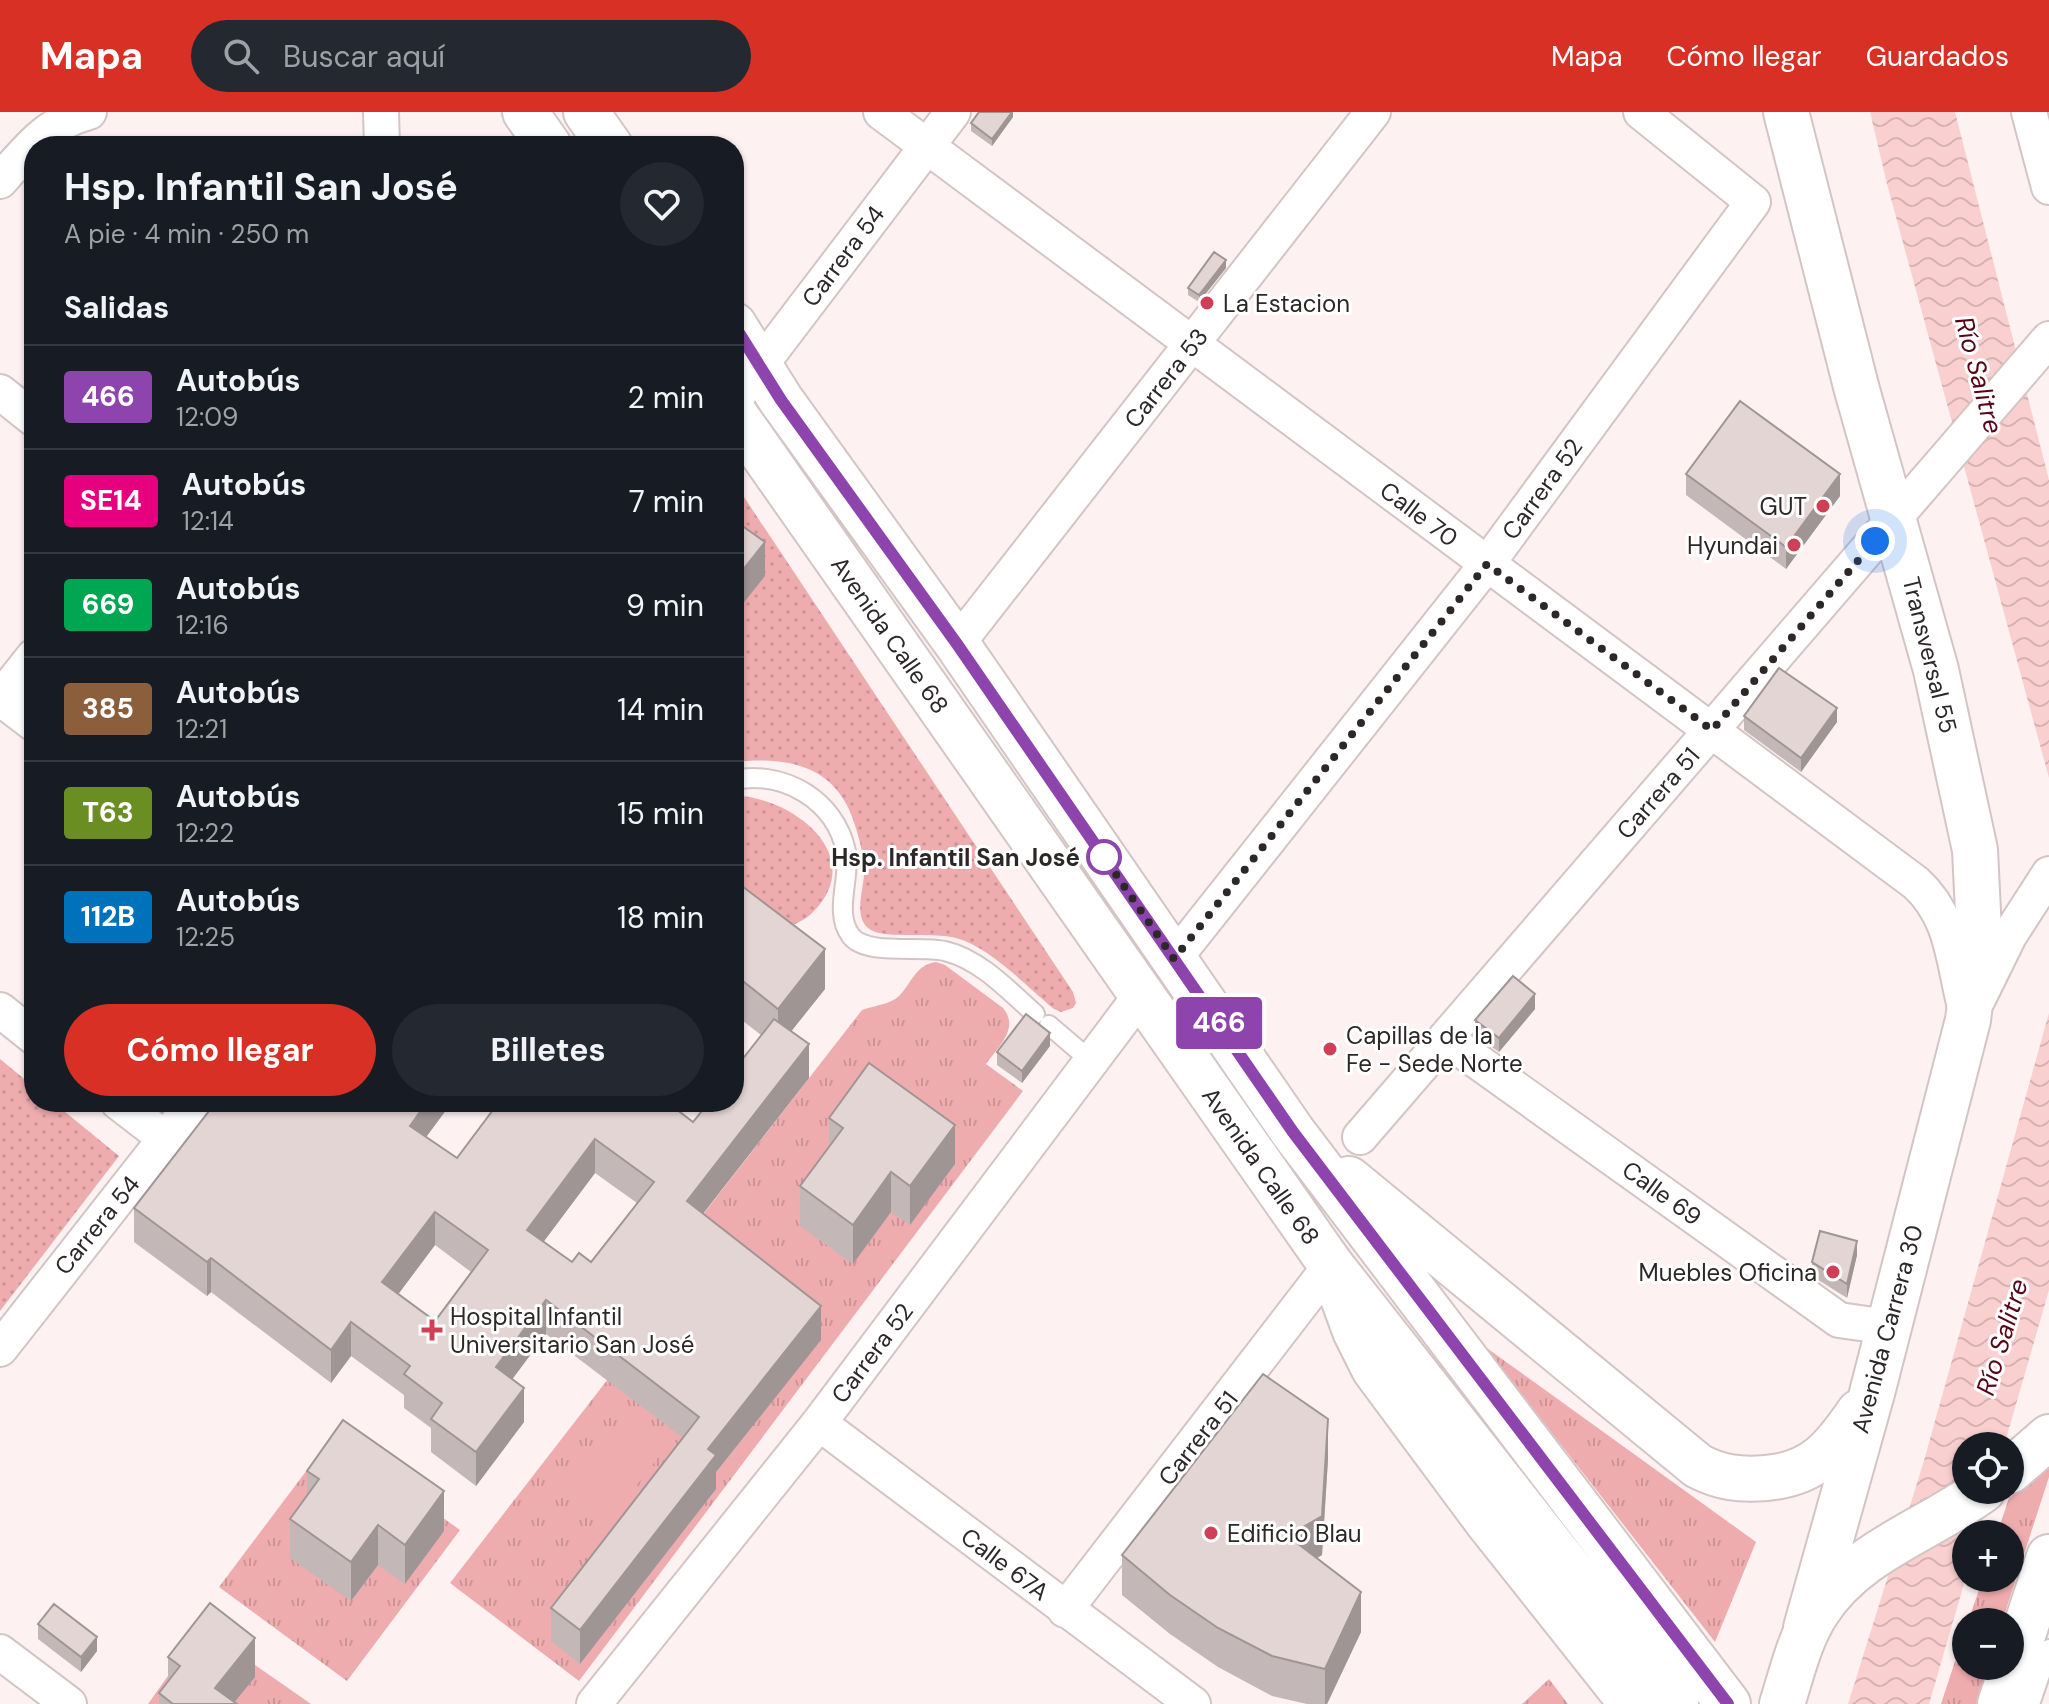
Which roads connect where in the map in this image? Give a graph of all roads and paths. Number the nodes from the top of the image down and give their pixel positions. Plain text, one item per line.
1 (89, 112) edge
2 (381, 112) edge
3 (525, 112) edge
4 (586, 112) edge
5 (881, 112) edge
6 (953, 112) edge
7 (1373, 112) edge
8 (1641, 112) edge
9 (1786, 112) edge
10 (2029, 112) edge
11 (42, 136) edge
12 (382, 136) edge
13 (542, 136) edge
14 (603, 136) edge
15 (926, 146) junction
16 (24, 154) edge
17 (0, 181) edge
18 (2049, 187) edge
19 (2049, 339) edge
20 (744, 340) edge
21 (1192, 345) junction
22 (761, 365) junction
23 (744, 387) edge
24 (0, 392) edge
25 (24, 411) edge
26 (744, 427) edge
27 (1906, 504) junction
28 (1487, 564) junction
29 (957, 644) junction
30 (24, 669) edge
31 (0, 699) edge
32 (24, 717) edge
33 (1712, 730) junction
34 (744, 779) edge
35 (2048, 876) edge
36 (1174, 959) junction
37 (1141, 995) junction
38 (0, 1010) edge
39 (1968, 1020) junction
40 (24, 1029) edge
41 (1446, 1039) junction
42 (1091, 1061) junction
43 (131, 1112) edge
44 (186, 1112) edge
45 (1293, 1132) junction
46 (1360, 1137) dead end
47 (166, 1139) junction
48 (1331, 1265) junction
49 (1888, 1327) junction
50 (0, 1349) edge
51 (1872, 1393) junction
52 (819, 1423) junction
53 (2049, 1437) edge
54 (2024, 1459) edge
55 (1959, 1504) edge
56 (2049, 1557) edge
57 (1614, 1592) junction
58 (1065, 1610) junction
59 (1803, 1638) junction
60 (2049, 1649) edge
61 (0, 1652) edge
62 (607, 1700) edge
63 (69, 1704) edge
64 (1193, 1704) edge
65 (1632, 1704) edge
66 (1676, 1704) edge
67 (1728, 1704) edge
68 (1782, 1704) edge
69 (2000, 1704) edge
70 (2030, 1704) edge

1 - 11 street
2 - 12 street
3 - 13 main road
4 - 14 main road
5 - 15 street, Calle 70
6 - 15 street, Carrera 54
7 - 21 street, Carrera 53
8 - 28 street, Carrera 52
9 - 27 main road, Transversal 55
10 - 18 street
15 - 21 street, Calle 70
15 - 22 street, Carrera 54
16 - 17 street
19 - 27 street, Carrera 51
20 - 22 main road, Avenida Calle 68
21 - 28 street, Calle 70
21 - 29 street, Carrera 53
22 - 23 street, Carrera 54
22 - 29 main road, Avenida Calle 68
24 - 25 street
26 - 37 main road, Avenida Calle 68
27 - 33 street, Carrera 51
27 - 39 main road, Transversal 55
28 - 33 street, Calle 70
28 - 36 street, Carrera 52
29 - 36 main road, Avenida Calle 68
30 - 31 street
31 - 32 street
33 - 39 street, Calle 70
33 - 41 street, Carrera 51
34 - 42 lane
35 - 39 street
36 - 45 main road, Avenida Calle 68
37 - 42 street, Carrera 52
37 - 48 main road, Avenida Calle 68
38 - 40 street
39 - 49 main road, Avenida Carrera 30
41 - 46 street, Carrera 51
41 - 49 street, Calle 69
42 - 52 street, Carrera 52
43 - 47 street
44 - 47 street, Carrera 54
45 - 51 main road
45 - 57 main road, Avenida Calle 68
47 - 50 street, Carrera 54
48 - 57 main road, Avenida Calle 68
48 - 58 street, Carrera 51
48 - 65 main road
49 - 51 main road, Avenida Carrera 30
51 - 59 main road, Avenida Carrera 30
52 - 58 street, Calle 67A
52 - 62 street, Carrera 52
53 - 54 main road
55 - 59 main road, Avenida Carrera 30
56 - 69 main road
57 - 66 main road, Avenida Calle 68
57 - 67 main road, Avenida Calle 68
58 - 64 street, Calle 67A
59 - 68 main road, Avenida Carrera 30
60 - 70 lane
61 - 63 street

